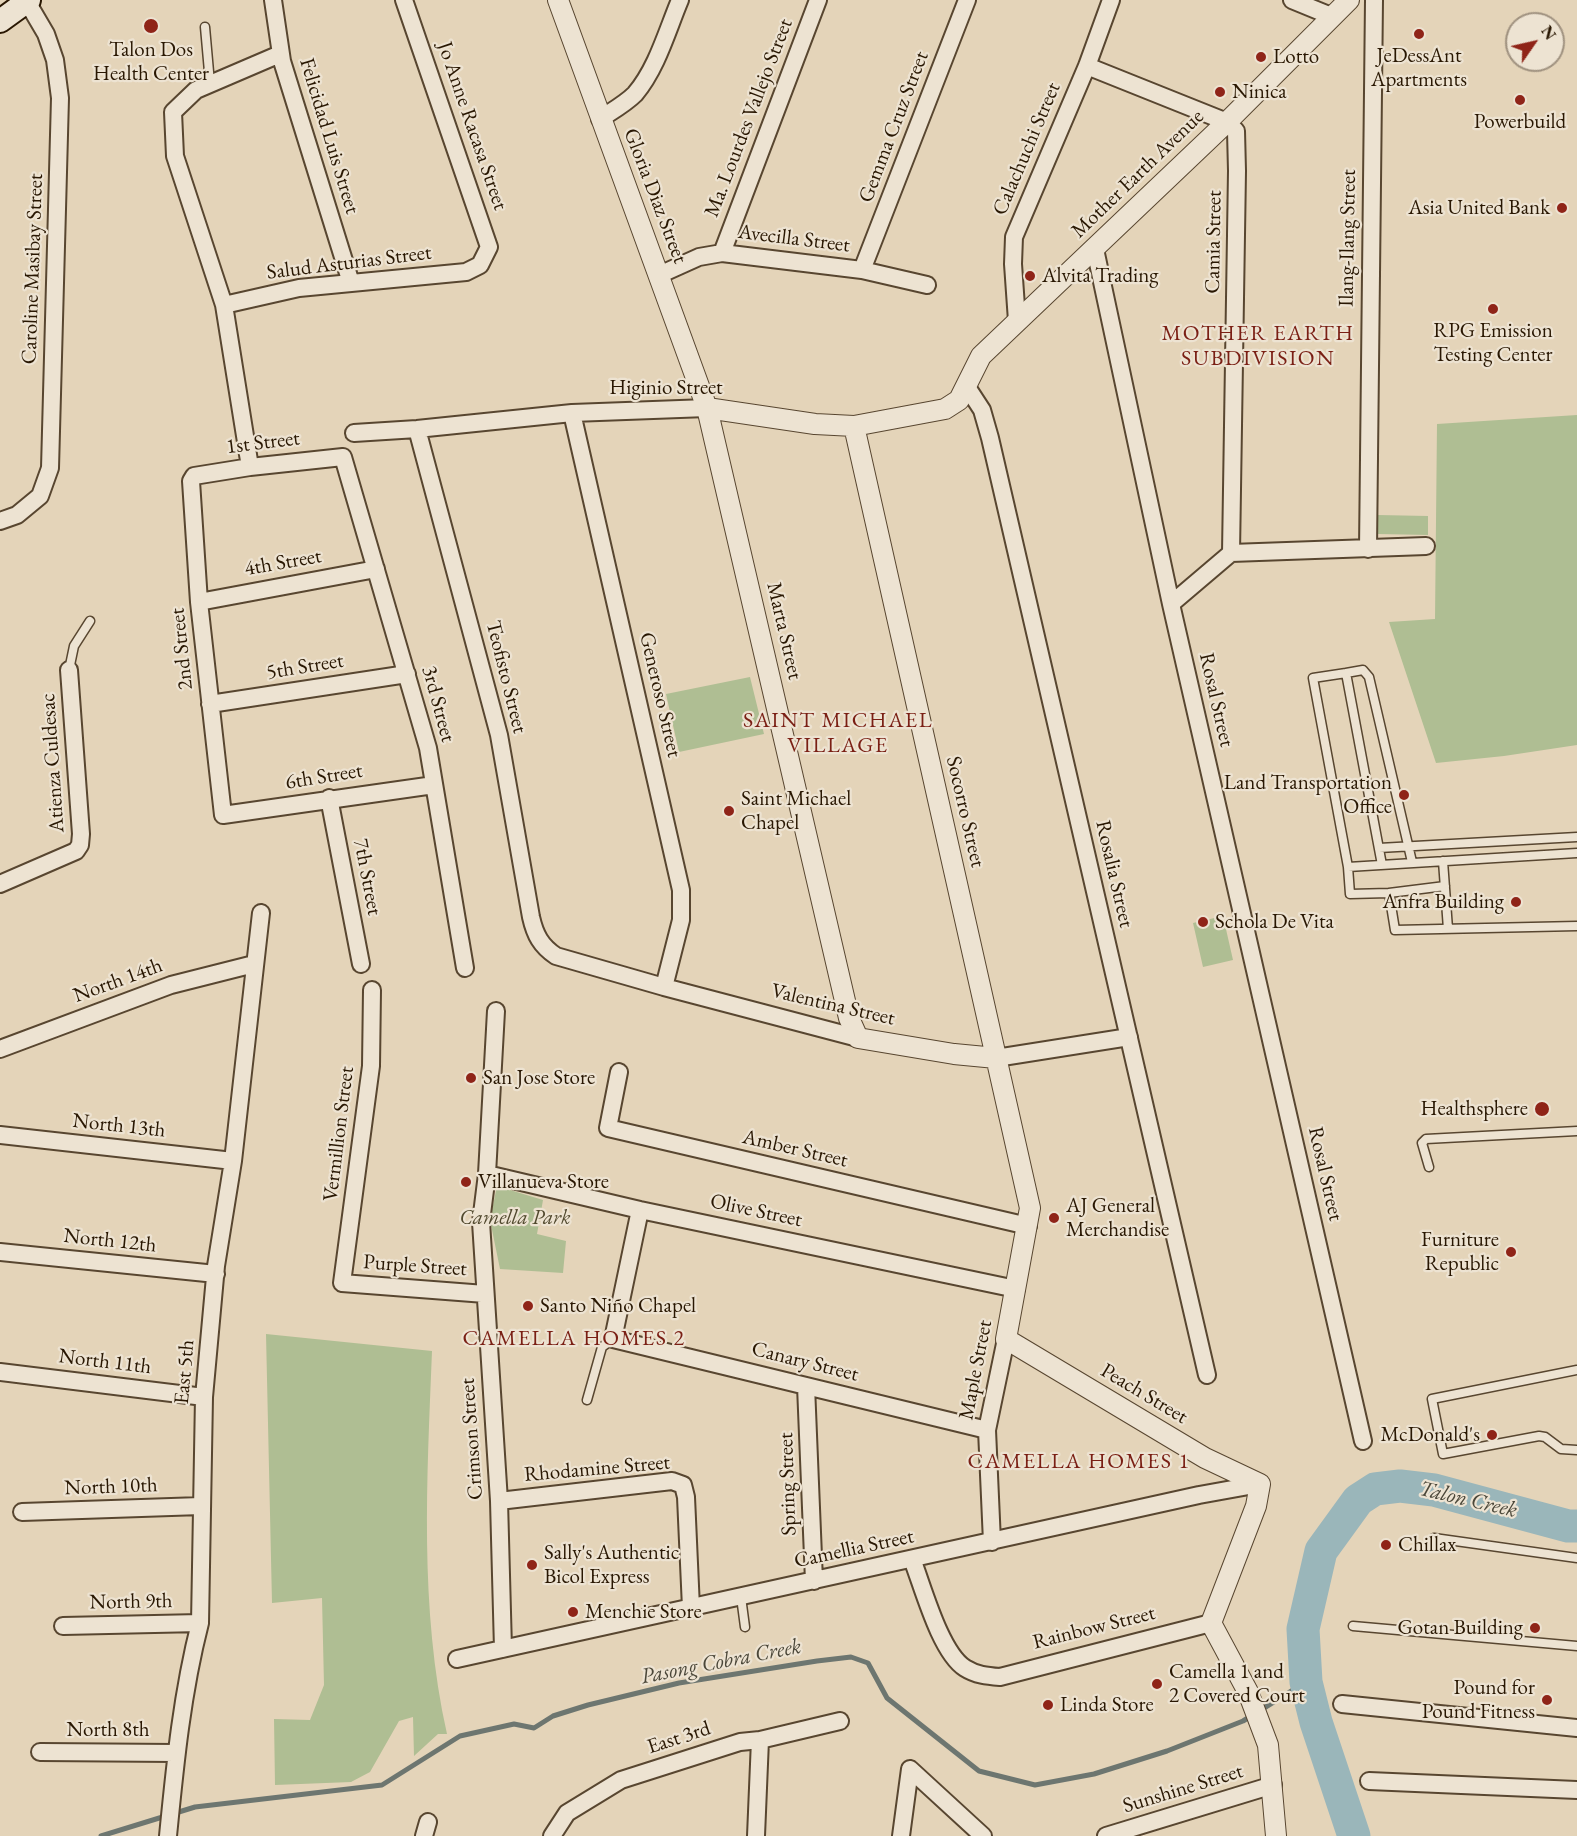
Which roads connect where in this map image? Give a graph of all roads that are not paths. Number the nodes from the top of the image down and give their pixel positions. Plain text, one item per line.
1 (27, 0) edge
2 (273, 0) edge
3 (404, 0) edge
4 (558, 0) edge
5 (680, 0) edge
6 (818, 0) edge
7 (967, 0) edge
8 (1112, 0) edge
9 (1292, 0) edge
10 (1349, 0) edge
11 (1374, 0) edge
12 (1331, 16) junction
13 (0, 21) edge
14 (205, 27) dead end
15 (280, 54) junction
16 (1087, 66) junction
17 (210, 83) junction
18 (600, 119) junction
19 (1227, 122) junction
20 (1095, 249) junction
21 (722, 253) junction
22 (480, 265) joint
23 (862, 270) junction
24 (659, 275) junction
25 (351, 283) junction
26 (927, 285) dead end
27 (224, 305) junction
28 (1017, 321) junction
29 (967, 387) junction
30 (707, 408) junction
31 (572, 413) junction
32 (854, 426) junction
33 (417, 429) junction
34 (354, 433) dead end
35 (343, 457) joint
36 (250, 467) junction
37 (191, 481) joint
38 (0, 522) edge
39 (1426, 546) dead end
40 (1368, 549) junction
41 (1231, 553) junction
42 (375, 569) junction
43 (199, 602) junction
44 (1171, 604) junction
45 (90, 621) dead end
46 (69, 670) joint
47 (1346, 673) junction
48 (407, 674) junction
49 (210, 704) junction
50 (434, 785) junction
51 (329, 798) junction
52 (222, 813) joint
53 (1577, 837) edge
54 (1408, 846) junction
55 (1379, 848) junction
56 (1577, 853) edge
57 (1443, 861) junction
58 (1412, 862) junction
59 (1382, 865) junction
60 (1348, 867) junction
61 (0, 885) edge
62 (1445, 886) junction
63 (1389, 893) junction
64 (261, 913) dead end
65 (1577, 926) edge
66 (1448, 929) junction
67 (538, 940) joint
68 (254, 964) junction
69 (362, 964) dead end
70 (465, 968) dead end
71 (664, 987) junction
72 (372, 990) dead end
73 (496, 1011) dead end
74 (1129, 1037) junction
75 (858, 1038) junction
76 (0, 1049) edge
77 (996, 1058) junction
78 (619, 1072) dead end
79 (1577, 1131) edge
80 (0, 1135) edge
81 (233, 1161) junction
82 (1429, 1167) dead end
83 (487, 1174) junction
84 (640, 1210) junction
85 (1029, 1217) junction
86 (0, 1252) edge
87 (216, 1274) junction
88 (342, 1283) joint
89 (1016, 1289) junction
90 (485, 1294) junction
91 (613, 1339) junction
92 (1006, 1339) junction
93 (1577, 1370) edge
94 (0, 1372) edge
95 (1207, 1375) dead end
96 (806, 1386) junction
97 (204, 1397) junction
98 (587, 1400) dead end
99 (987, 1430) junction
100 (1363, 1442) dead end
101 (1577, 1450) edge
102 (1260, 1484) junction
103 (499, 1501) junction
104 (201, 1506) junction
105 (22, 1512) dead end
106 (1434, 1538) dead end
107 (992, 1542) junction
108 (1577, 1558) edge
109 (912, 1559) junction
110 (814, 1581) junction
111 (741, 1597) junction
112 (691, 1608) junction
113 (200, 1623) junction
114 (1211, 1623) junction
115 (63, 1626) dead end
116 (1353, 1626) dead end
117 (745, 1627) dead end
118 (1577, 1646) edge
119 (503, 1649) junction
120 (457, 1659) dead end
121 (1342, 1704) dead end
122 (840, 1721) dead end
123 (1577, 1728) edge
124 (760, 1740) junction
125 (40, 1752) dead end
126 (176, 1753) junction
127 (1273, 1778) junction
128 (1369, 1780) dead end
129 (1577, 1790) edge
130 (168, 1836) edge
131 (552, 1836) edge
132 (756, 1836) edge
133 (902, 1836) edge
134 (984, 1836) edge
135 (1106, 1836) edge
136 (1276, 1836) edge

1 - 13 main road
1 - 38 street, Caroline Masibay Street
2 - 15 street, Felicidad Luis Street
3 - 22 street, Jo Anne Racasa Street
4 - 18 street, Gloria Diaz Street
5 - 18 street
6 - 21 street, Ma. Lourdes Vallejo Street
7 - 23 street, Gemma Cruz Street
8 - 16 street, Calachuchi Street
9 - 12 street
10 - 12 street, Mother Earth Avenue
11 - 40 street, Ilang-Ilang Street
12 - 19 street, Mother Earth Avenue
14 - 17 lane
15 - 17 street
15 - 25 street, Felicidad Luis Street
16 - 19 street
16 - 28 street, Calachuchi Street
17 - 27 street
18 - 24 street, Gloria Diaz Street
19 - 20 street, Mother Earth Avenue
19 - 41 street, Camia Street
20 - 28 street, Mother Earth Avenue
20 - 44 street, Rosal Street
21 - 23 street, Avecilla Street
21 - 24 street, Avecilla Street
22 - 25 street, Salud Asturias Street
23 - 26 street, Avecilla Street
24 - 30 street, Gloria Diaz Street
25 - 27 street, Salud Asturias Street
27 - 36 street
28 - 29 street, Mother Earth Avenue
29 - 32 street, Higinio Street
29 - 74 street, Rosalia Street
30 - 31 street, Higinio Street
30 - 32 street, Higinio Street
30 - 75 street, Marta Street
31 - 33 street, Higinio Street
31 - 71 street, Generoso Street
32 - 77 street, Socorro Street
33 - 34 street, Higinio Street
33 - 67 street, Teofisto Street
35 - 36 street, 1st Street
35 - 42 street, 3rd Street
36 - 37 street, 1st Street
37 - 43 street, 2nd Street
39 - 40 street
40 - 41 street
41 - 44 street
42 - 43 street, 4th Street
42 - 48 street, 3rd Street
43 - 49 street, 2nd Street
44 - 100 street, Rosal Street
45 - 46 lane
46 - 61 street, Atienza Culdesac
47 - 54 lane
47 - 55 lane
47 - 60 lane
48 - 49 street, 5th Street
48 - 50 street, 3rd Street
49 - 52 street, 2nd Street
50 - 51 street, 6th Street
50 - 70 street, 3rd Street
51 - 52 street, 6th Street
51 - 69 street, 7th Street
53 - 54 lane
54 - 55 lane
54 - 58 lane
55 - 59 lane
56 - 57 lane
57 - 58 lane
57 - 62 lane
58 - 59 lane
59 - 60 lane
60 - 63 lane
62 - 63 lane
62 - 66 lane
63 - 66 lane
64 - 68 street, East 5th
65 - 66 lane
67 - 71 street, Valentina Street
68 - 76 street, North 14th
68 - 81 street, East 5th
71 - 75 street, Valentina Street
72 - 88 street, Vermillion Street
73 - 83 street, Crimson Street
74 - 77 street, Valentina Street
74 - 95 street, Rosalia Street
75 - 77 street, Valentina Street
77 - 85 street, Socorro Street
78 - 85 street, Amber Street
79 - 82 lane
80 - 81 street, North 13th
81 - 87 street, East 5th
83 - 84 street, Olive Street
83 - 90 street, Crimson Street
84 - 89 street, Olive Street
84 - 91 street
85 - 89 street, Maple Street
86 - 87 street, North 12th
87 - 97 street, East 5th
88 - 90 street, Purple Street
89 - 92 street, Maple Street
90 - 103 street, Crimson Street
91 - 96 street, Canary Street
91 - 98 lane
92 - 99 street, Maple Street
92 - 102 street, Peach Street
93 - 101 lane
94 - 97 street, North 11th
96 - 99 street, Canary Street
96 - 110 street, Spring Street
97 - 104 street, East 5th
99 - 107 street, Maple Street
102 - 107 street, Camellia Street
102 - 114 street
103 - 112 street, Rhodamine Street
103 - 119 street, Crimson Street
104 - 105 street, North 10th
104 - 113 street, East 5th
106 - 108 lane
107 - 109 street, Camellia Street
109 - 110 street, Camellia Street
109 - 114 street, Rainbow Street
110 - 111 street, Camellia Street
111 - 112 street, Camellia Street
111 - 117 lane
112 - 119 street, Camellia Street
113 - 115 street, North 9th
113 - 126 street, East 5th
114 - 127 street
116 - 118 lane
119 - 120 street, Camellia Street
121 - 123 street
122 - 124 street, East 3rd
124 - 131 street, East 3rd
124 - 132 street
125 - 126 street, North 8th
126 - 130 street, East 5th
127 - 135 street, Sunshine Street
127 - 136 street
128 - 129 street
133 - 134 street

